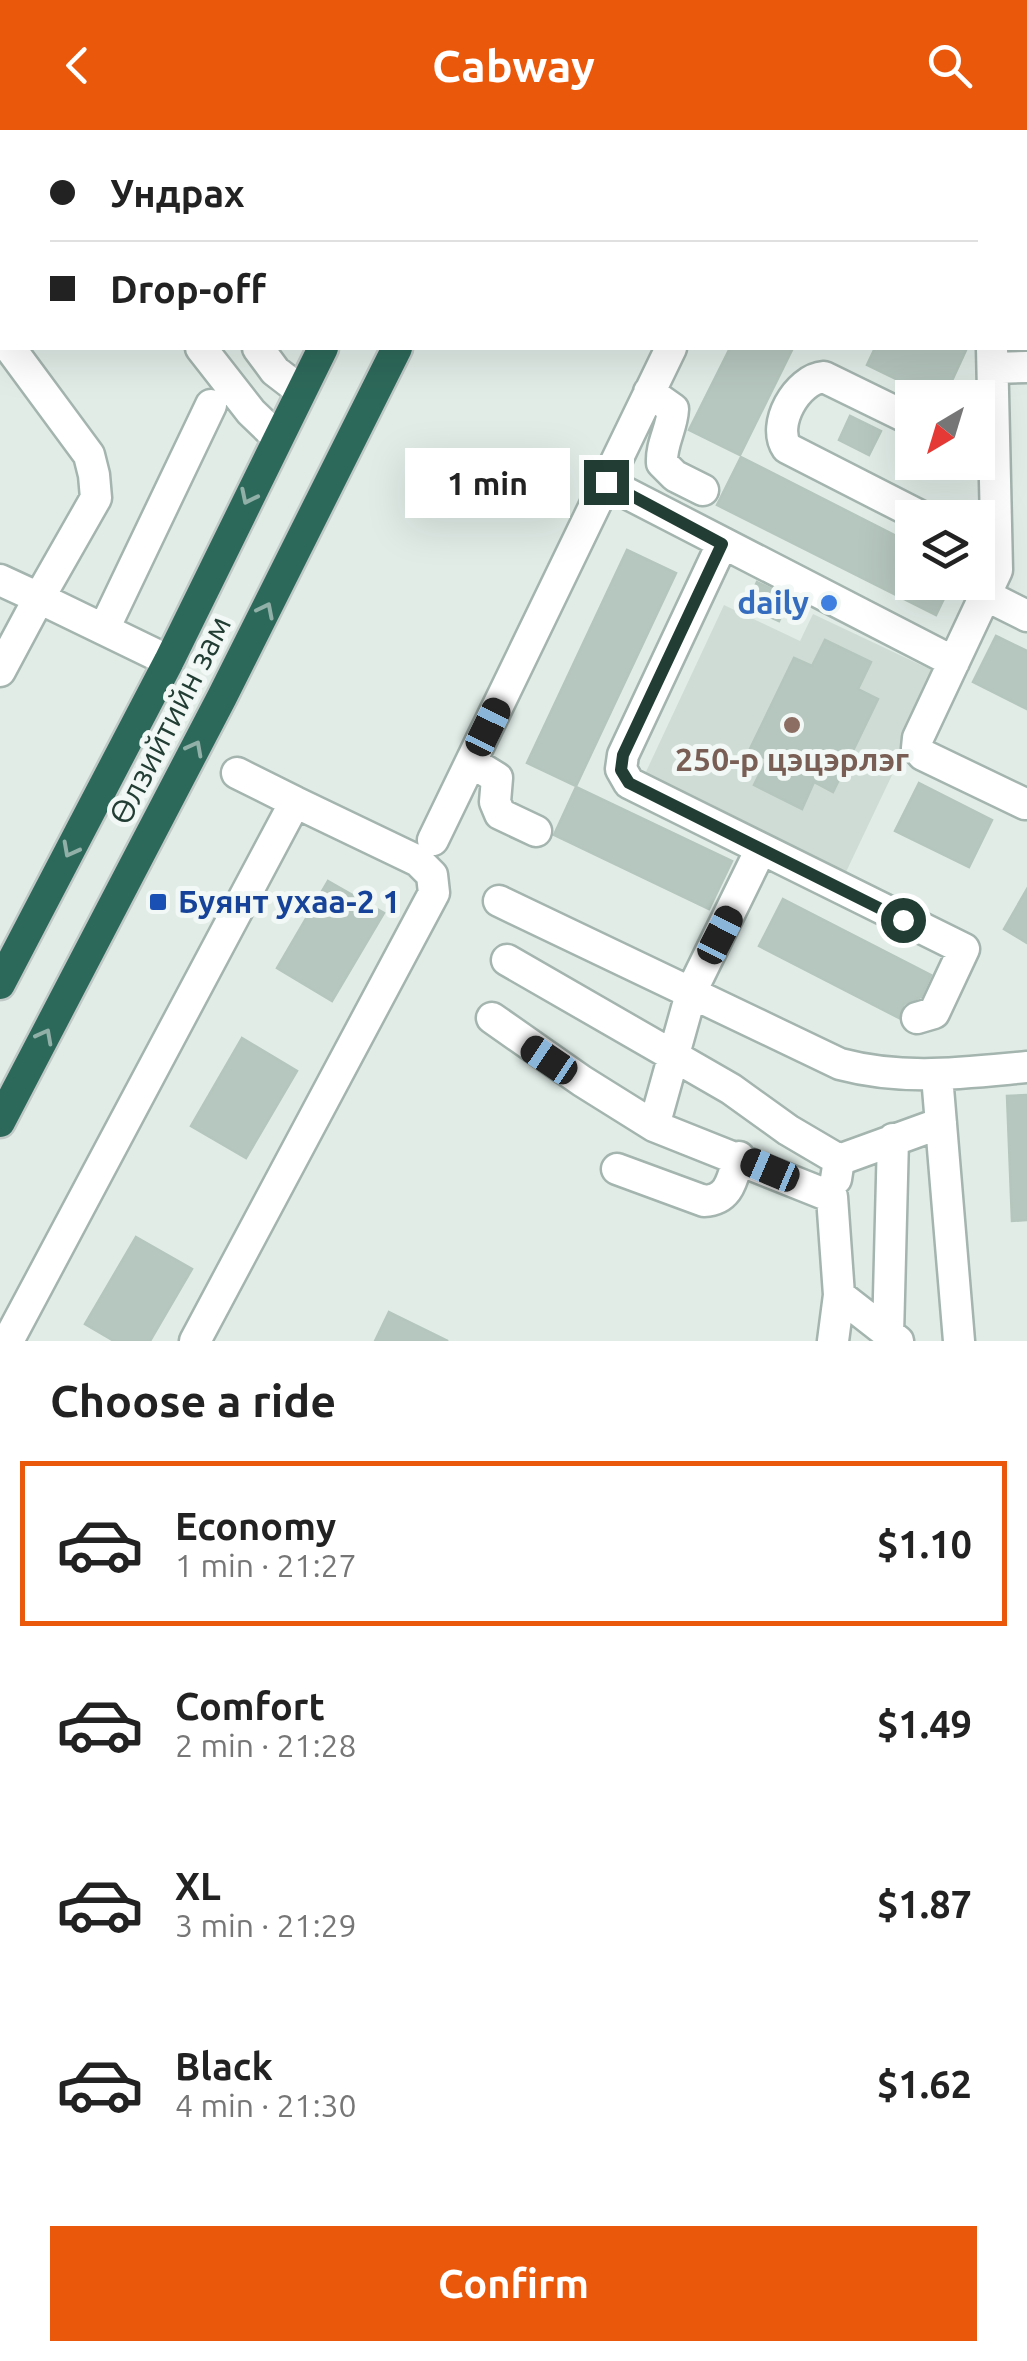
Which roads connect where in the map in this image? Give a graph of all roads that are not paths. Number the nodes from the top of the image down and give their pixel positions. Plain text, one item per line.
1 (11, 350) edge
2 (202, 350) edge
3 (322, 350) edge
4 (395, 350) edge
5 (670, 350) edge
6 (270, 352) edge
7 (992, 358) edge
8 (1027, 368) edge
9 (301, 392) junction
10 (650, 392) junction
11 (211, 405) dead end
12 (895, 412) edge
13 (277, 438) junction
14 (606, 482) junction
15 (703, 490) dead end
16 (895, 503) edge
17 (722, 544) junction
18 (0, 580) edge
19 (39, 598) junction
20 (983, 600) edge
21 (995, 600) edge
22 (1027, 616) edge
23 (104, 629) junction
24 (169, 661) junction
25 (954, 662) junction
26 (0, 671) edge
27 (471, 762) junction
28 (237, 773) dead end
29 (295, 802) junction
30 (1025, 804) edge
31 (536, 831) dead end
32 (433, 840) dead end
33 (762, 850) junction
34 (498, 901) dead end
35 (507, 960) dead end
36 (0, 984) edge
37 (692, 990) junction
38 (492, 1018) dead end
39 (917, 1018) dead end
40 (674, 1056) junction
41 (1027, 1067) edge
42 (937, 1076) junction
43 (0, 1122) edge
44 (941, 1123) junction
45 (654, 1126) junction
46 (893, 1139) junction
47 (739, 1158) junction
48 (839, 1160) junction
49 (618, 1169) dead end
50 (832, 1197) junction
51 (839, 1295) junction
52 (893, 1338) edge
53 (8, 1341) edge
54 (195, 1341) edge
55 (833, 1341) edge
56 (959, 1341) edge

1 - 19 street
2 - 13 street
3 - 9 highway, Өлзийтийн зам
43 -> 4 highway, Өлзийтийн зам
5 - 10 street
6 - 9 street
7 - 8 street
9 - 13 highway, Өлзийтийн зам
10 - 14 street
10 - 15 street
11 - 23 street
12 - 16 street
13 -> 24 highway, Өлзийтийн зам
14 - 17 street
14 - 27 street
17 - 25 street
17 - 33 street
18 - 19 street
19 - 23 street
19 - 26 street
20 - 25 street
21 - 22 street
23 - 24 street
24 -> 36 highway, Өлзийтийн зам
25 - 30 street
27 - 31 street
27 - 32 street
28 - 29 street
29 - 53 street
29 - 54 street
33 - 37 street
33 - 39 street
34 - 37 street
35 - 40 street
37 - 40 street
37 - 42 street
38 - 45 street
40 - 45 street
40 - 48 street
41 - 42 street
42 - 44 street
44 - 46 street
44 - 56 street
45 - 47 street
46 - 48 street
46 - 52 street
47 - 49 street
47 - 50 street
48 - 50 street
50 - 51 street
51 - 52 street
51 - 55 street

